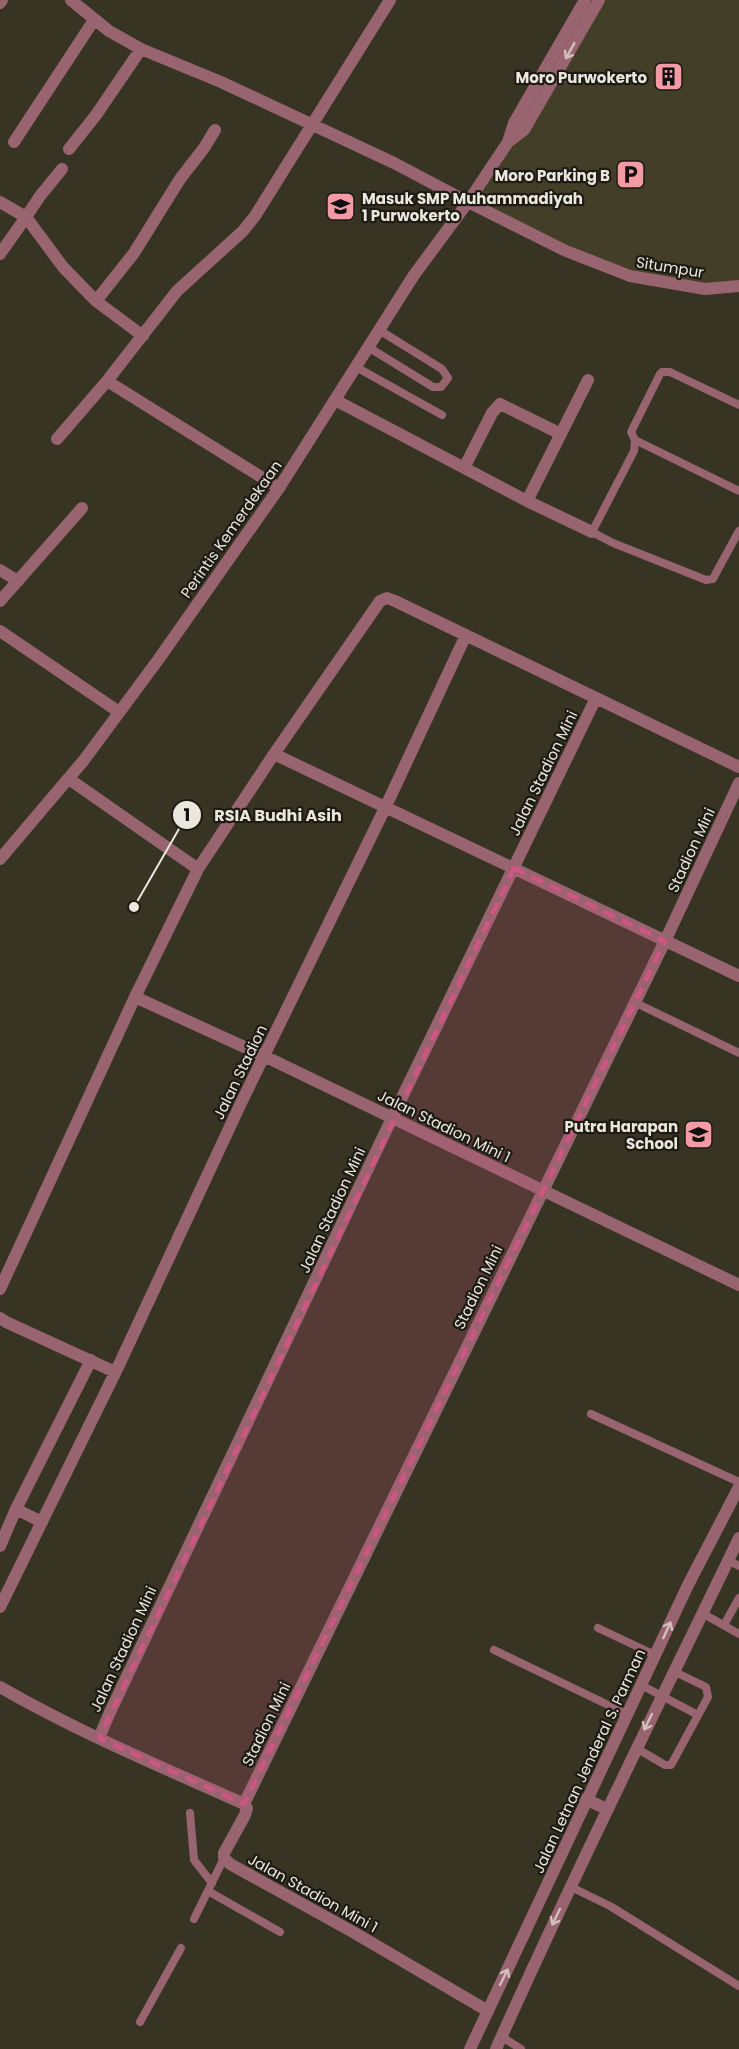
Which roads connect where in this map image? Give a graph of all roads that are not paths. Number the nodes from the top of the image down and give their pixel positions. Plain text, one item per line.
1 (71, 0) edge
2 (390, 0) edge
3 (585, 0) edge
4 (599, 0) edge
5 (94, 20) junction
6 (141, 49) junction
7 (558, 73) junction
8 (311, 125) junction
9 (215, 130) dead end
10 (14, 142) dead end
11 (69, 149) dead end
12 (62, 169) dead end
13 (0, 202) edge
14 (468, 202) junction
15 (26, 217) junction
16 (0, 254) edge
17 (739, 286) edge
18 (96, 301) junction
19 (379, 330) junction
20 (143, 336) junction
21 (368, 347) junction
22 (356, 367) junction
23 (588, 380) dead end
24 (107, 381) junction
25 (335, 400) junction
26 (739, 405) edge
27 (442, 414) dead end
28 (561, 434) junction
29 (57, 439) dead end
30 (635, 441) junction
31 (464, 468) junction
32 (279, 488) junction
33 (739, 491) edge
34 (527, 501) junction
35 (81, 508) dead end
36 (739, 531) edge
37 (592, 532) junction
38 (0, 570) edge
39 (18, 581) junction
40 (0, 601) edge
41 (0, 631) edge
42 (466, 635) junction
43 (596, 698) junction
44 (119, 712) junction
45 (274, 754) junction
46 (739, 767) edge
47 (69, 779) junction
48 (739, 783) edge
49 (386, 806) junction
50 (0, 859) edge
51 (514, 868) junction
52 (198, 869) junction
53 (665, 941) junction
54 (739, 976) edge
55 (135, 997) junction
56 (634, 1002) junction
57 (739, 1053) edge
58 (264, 1056) junction
59 (392, 1118) junction
60 (542, 1190) junction
61 (739, 1285) edge
62 (0, 1288) edge
63 (0, 1318) edge
64 (91, 1360) junction
65 (115, 1372) junction
66 (591, 1414) dead end
67 (739, 1482) edge
68 (739, 1487) edge
69 (16, 1509) junction
70 (42, 1522) junction
71 (739, 1538) edge
72 (0, 1546) edge
73 (734, 1563) edge
74 (739, 1598) edge
75 (0, 1606) edge
76 (702, 1613) junction
77 (724, 1625) junction
78 (598, 1628) dead end
79 (739, 1634) edge
80 (494, 1650) dead end
81 (655, 1655) junction
82 (673, 1671) junction
83 (641, 1685) junction
84 (0, 1687) edge
85 (661, 1695) junction
86 (627, 1714) junction
87 (698, 1715) junction
88 (99, 1738) junction
89 (636, 1748) junction
90 (585, 1799) junction
91 (244, 1804) junction
92 (607, 1809) junction
93 (190, 1813) dead end
94 (224, 1858) junction
95 (212, 1883) junction
96 (571, 1887) junction
97 (208, 1891) junction
98 (194, 1919) dead end
99 (280, 1932) dead end
100 (523, 1938) junction
101 (542, 1947) junction
102 (181, 1948) dead end
103 (739, 1986) edge
104 (488, 2011) junction
105 (140, 2022) dead end
106 (502, 2037) junction
107 (470, 2049) edge
108 (496, 2049) edge
109 (521, 2049) edge

1 - 5 street, Situmpur
2 - 8 street
3 - 7 street
4 -> 7 street
5 - 6 street, Situmpur
5 - 10 street
6 - 8 street, Situmpur
6 - 11 street
7 - 14 street, Perintis Kemerdekaan
8 - 14 street, Situmpur
8 - 20 street
9 - 18 street
12 - 15 street
13 - 15 street
14 - 17 street, Situmpur
14 - 19 street, Perintis Kemerdekaan
15 - 16 street
15 - 18 street
18 - 20 street
19 - 21 street, Perintis Kemerdekaan
19 - 21 lane
20 - 24 street
21 - 22 street, Perintis Kemerdekaan
22 - 25 street, Perintis Kemerdekaan
22 - 27 lane
23 - 28 street
24 - 29 street
24 - 32 street
25 - 31 street
25 - 32 street, Perintis Kemerdekaan
26 - 30 lane
28 - 31 street
28 - 34 street
30 - 33 lane
30 - 37 lane
31 - 34 street
32 - 44 street, Perintis Kemerdekaan
34 - 37 street
35 - 39 street
36 - 37 lane
38 - 39 street
39 - 40 street
41 - 44 street
42 - 43 street
42 - 45 street
42 - 49 street, Jalan Stadion
43 - 46 street
43 - 51 street, Jalan Stadion Mini
44 - 47 street, Perintis Kemerdekaan
45 - 49 street
45 - 52 street
47 - 50 street, Perintis Kemerdekaan
47 - 52 street
48 - 53 street, Stadion Mini
49 - 51 street
49 - 58 street, Jalan Stadion
51 - 53 street
51 - 59 street, Jalan Stadion Mini
52 - 55 street
53 - 54 street
53 - 56 street, Stadion Mini
55 - 58 street, Jalan Stadion Mini 1
55 - 62 street
56 - 57 lane
56 - 60 street, Stadion Mini
58 - 59 street, Jalan Stadion Mini 1
58 - 65 street, Jalan Stadion
59 - 60 street, Jalan Stadion Mini 1
59 - 88 street, Jalan Stadion Mini
60 - 61 street, Jalan Stadion Mini 1
60 - 91 street, Stadion Mini
63 - 64 street
64 - 65 street
64 - 69 street
65 - 70 street, Jalan Stadion
66 - 67 lane
81 -> 68 street, Jalan Letnan Jenderal S. Parman
69 - 70 street
69 - 72 street
70 - 75 street, Jalan Stadion
71 - 73 street
73 - 76 street
74 - 77 lane
76 - 77 lane
76 - 82 street
77 - 79 lane
78 - 81 lane
80 - 86 lane
81 - 83 street, Jalan Letnan Jenderal S. Parman
82 - 85 street
82 - 87 lane
83 - 85 lane
83 - 86 street, Jalan Letnan Jenderal S. Parman
84 - 88 street
85 - 87 lane
85 -> 89 street
86 - 90 street, Jalan Letnan Jenderal S. Parman
87 - 89 lane
88 - 91 street
89 - 92 street
90 - 92 street
90 - 100 street, Jalan Letnan Jenderal S. Parman
91 - 94 street, Jalan Stadion Mini 1
92 - 96 street
93 - 95 lane
94 - 95 lane
94 - 104 street, Jalan Stadion Mini 1
95 - 97 lane
96 -> 101 street
96 - 103 lane
97 - 98 lane
97 - 99 lane
100 - 101 street
104 -> 100 street, Jalan Letnan Jenderal S. Parman
101 - 106 street
102 - 105 lane
104 - 107 street, Jalan Letnan Jenderal S. Parman
106 - 108 street
106 - 109 lane

